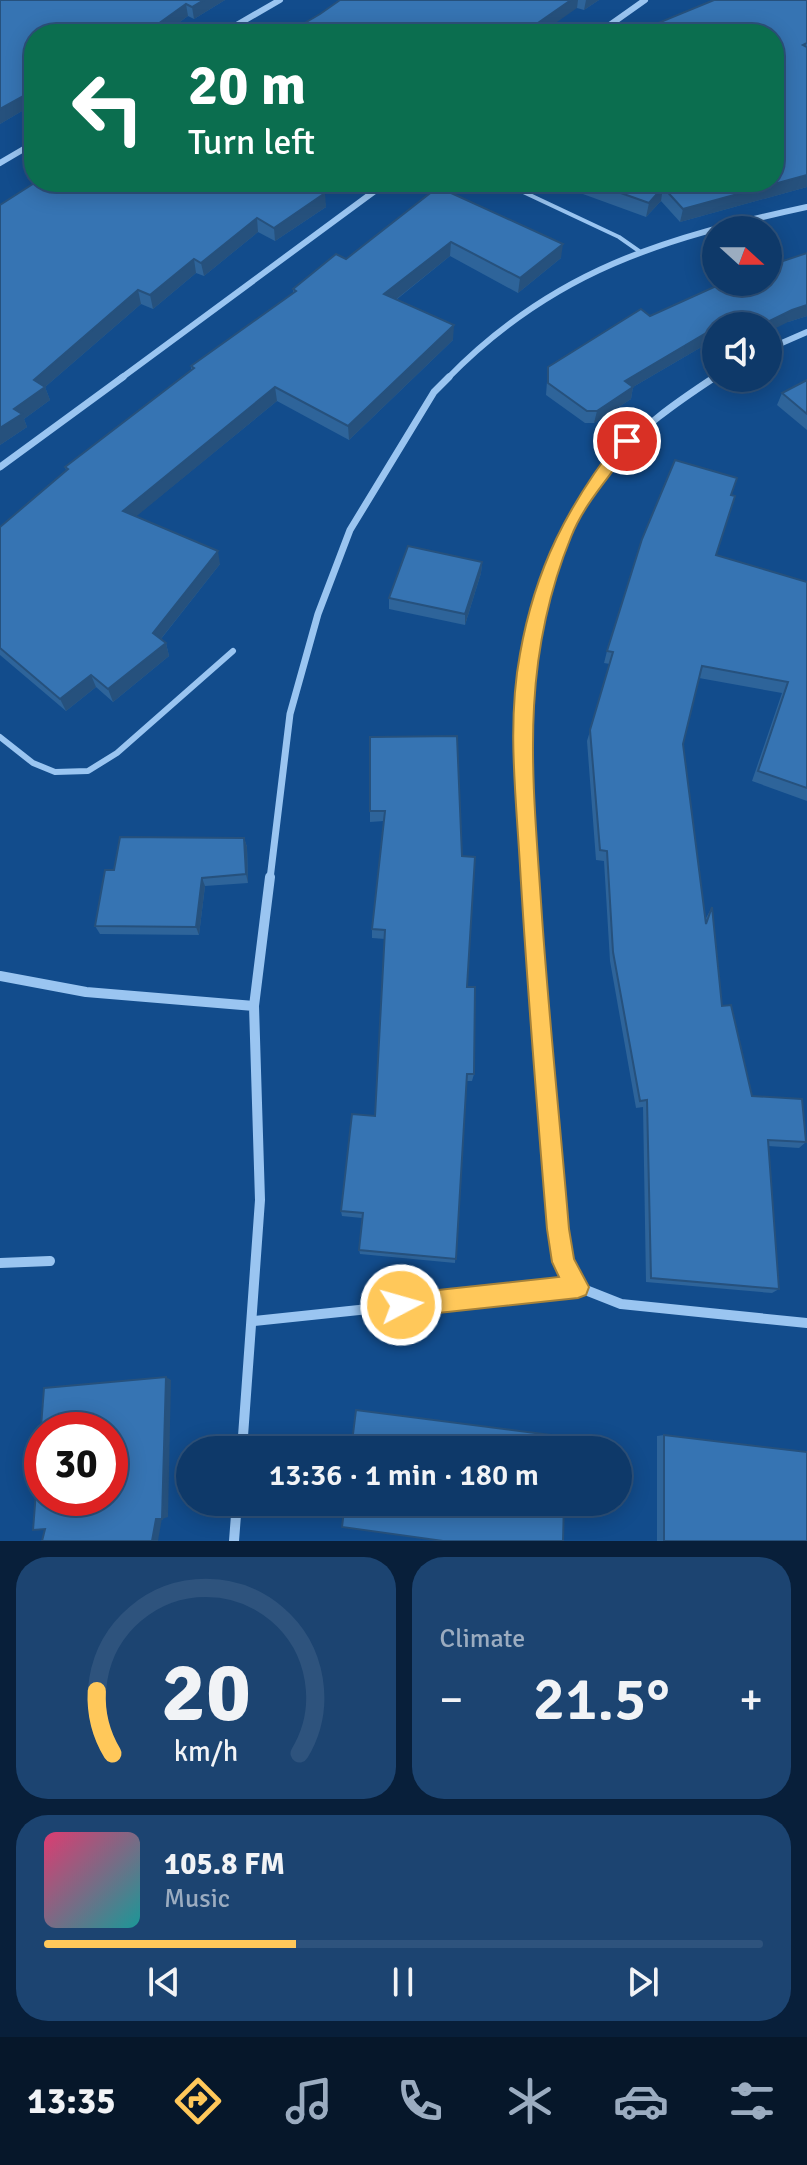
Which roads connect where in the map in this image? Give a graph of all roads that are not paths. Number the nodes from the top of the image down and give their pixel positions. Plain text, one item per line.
1 (280, 0) edge
2 (645, 0) edge
3 (238, 24) edge
4 (611, 24) edge
5 (24, 149) edge
6 (0, 163) edge
7 (373, 192) edge
8 (523, 192) edge
9 (807, 207) edge
10 (639, 251) junction
11 (807, 332) edge
12 (782, 343) edge
13 (702, 386) edge
14 (0, 467) edge
15 (233, 651) dead end
16 (0, 737) edge
17 (0, 976) edge
18 (254, 1006) junction
19 (50, 1261) dead end
20 (0, 1263) edge
21 (578, 1287) junction
22 (254, 1321) junction
23 (807, 1323) edge
24 (243, 1436) edge
25 (236, 1516) edge
26 (234, 1541) edge

1 - 3 street
2 - 4 street
5 - 6 street
7 - 14 street
8 - 10 lane
9 - 10 street
10 - 18 street
11 - 12 street
13 - 21 street
15 - 16 lane
17 - 18 street
18 - 22 street
19 - 20 street
21 - 22 street
21 - 23 street
22 - 24 street
25 - 26 street

